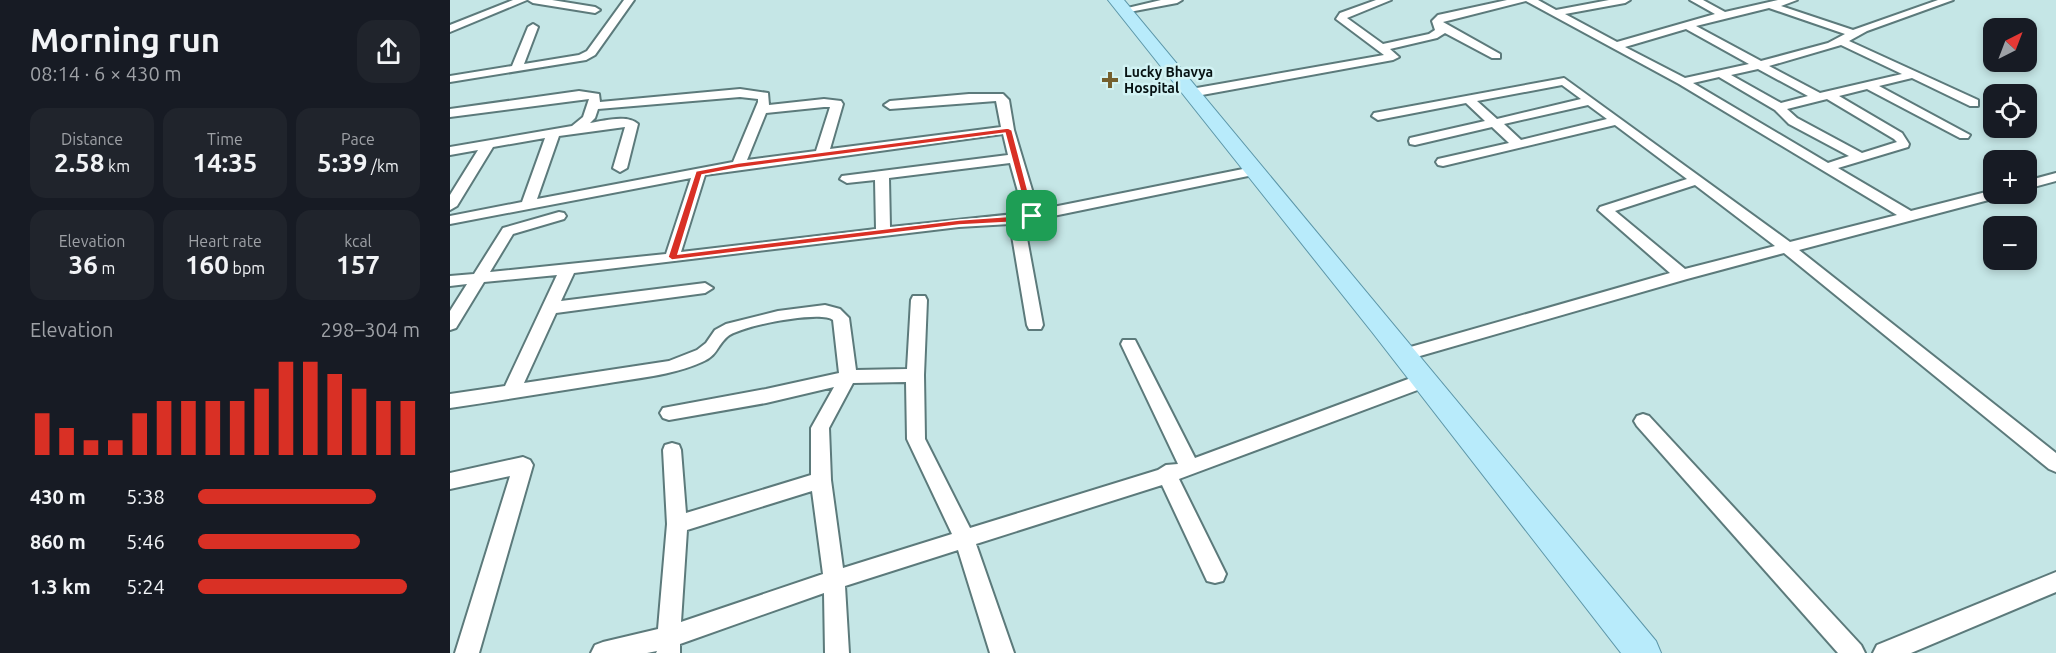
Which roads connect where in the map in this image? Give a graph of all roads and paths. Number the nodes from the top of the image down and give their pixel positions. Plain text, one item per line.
1 (522, 0) edge
2 (533, 0) edge
3 (629, 0) edge
4 (1177, 0) edge
5 (1386, 0) edge
6 (1521, 0) edge
7 (1530, 0) edge
8 (1625, 0) edge
9 (1695, 0) edge
10 (1751, 0) edge
11 (1792, 0) edge
12 (1948, 0) edge
13 (1120, 5) edge
14 (1770, 6) junction
15 (595, 10) dead end
16 (1556, 13) junction
17 (1724, 15) junction
18 (1686, 25) junction
19 (533, 27) dead end
20 (1441, 27) junction
21 (450, 29) edge
22 (1855, 34) junction
23 (1841, 41) junction
24 (1616, 46) junction
25 (1381, 48) junction
26 (1496, 56) dead end
27 (1759, 65) junction
28 (516, 70) junction
29 (1719, 73) junction
30 (1912, 75) junction
31 (450, 79) edge
32 (1683, 82) junction
33 (1867, 85) junction
34 (1191, 93) junction
35 (1825, 97) junction
36 (1468, 99) junction
37 (1590, 101) junction
38 (1974, 103) dead end
39 (890, 105) dead end
40 (594, 106) junction
41 (1779, 107) junction
42 (760, 110) junction
43 (450, 113) edge
44 (1378, 116) dead end
45 (1616, 121) junction
46 (1494, 123) junction
47 (576, 129) junction
48 (1008, 130) junction
49 (553, 134) junction
50 (1964, 135) dead end
51 (1415, 141) dead end
52 (1518, 144) junction
53 (488, 145) junction
54 (450, 151) edge
55 (822, 154) junction
56 (1016, 158) junction
57 (1862, 158) junction
58 (1443, 162) dead end
59 (738, 165) junction
60 (620, 168) dead end
61 (1825, 168) junction
62 (1253, 171) junction
63 (699, 173) junction
64 (882, 175) junction
65 (847, 179) dead end
66 (1695, 181) junction
67 (2053, 181) edge
68 (2037, 183) edge
69 (1983, 197) edge
70 (450, 206) edge
71 (528, 206) junction
72 (559, 216) dead end
73 (1910, 217) junction
74 (1024, 218) junction
75 (450, 220) edge
76 (883, 232) junction
77 (1786, 247) junction
78 (672, 257) junction
79 (568, 268) junction
80 (1682, 275) junction
81 (480, 278) junction
82 (450, 281) edge
83 (705, 288) dead end
84 (919, 300) dead end
85 (551, 308) junction
86 (450, 324) edge
87 (1035, 325) dead end
88 (1129, 344) dead end
89 (1406, 354) junction
90 (915, 375) junction
91 (848, 377) junction
92 (1425, 380) junction
93 (511, 393) junction
94 (450, 401) edge
95 (669, 413) dead end
96 (1643, 421) dead end
97 (672, 450) dead end
98 (2056, 464) edge
99 (1190, 468) junction
100 (1166, 473) junction
101 (821, 480) junction
102 (450, 481) edge
103 (676, 524) junction
104 (964, 538) junction
105 (1215, 574) dead end
106 (834, 580) junction
107 (2056, 582) edge
108 (668, 645) edge
109 (467, 653) edge
110 (603, 653) edge
111 (837, 653) edge
112 (1002, 653) edge
113 (1643, 653) edge
114 (1853, 653) edge
115 (1885, 653) edge

1 - 21 street
2 - 15 street
3 - 28 street
4 - 13 street
5 - 25 street
6 - 20 street
7 - 16 street
8 - 16 street
9 - 17 street
10 - 14 street
11 - 14 street
12 - 22 street
13 - 34 main road
14 - 17 street
14 - 22 street
16 - 24 street
17 - 18 street
18 - 24 street
18 - 27 street
19 - 28 street
20 - 25 street
20 - 26 street
22 - 23 street
23 - 27 street
23 - 30 street
24 - 32 street
25 - 34 street
27 - 29 street
27 - 35 street
28 - 31 street
29 - 32 street
29 - 41 street
30 - 33 street
30 - 38 street
32 - 61 street
33 - 35 street
33 - 50 street
34 - 62 main road
35 - 41 street
35 - 57 street
36 - 37 street
36 - 44 street
36 - 46 street
37 - 45 street
37 - 46 street
39 - 48 street
40 - 42 street
40 - 43 street
40 - 47 street
41 - 57 street
42 - 55 street
42 - 59 street
45 - 52 street
45 - 66 street
46 - 51 street
46 - 52 street
47 - 49 street
47 - 60 street
48 - 55 street
48 - 56 street
49 - 53 street
49 - 71 street
52 - 58 street
53 - 54 street
53 - 70 street
55 - 59 street
56 - 64 street
56 - 74 street
57 - 61 street
59 - 63 street
61 - 73 street
62 - 74 street
62 - 89 main road
63 - 71 street
63 - 78 street
64 - 65 street
64 - 76 street
66 - 77 street
66 - 80 street
67 - 68 street
69 - 73 street
71 - 75 street
72 - 81 street
73 - 77 street
74 - 76 street
74 - 87 street
76 - 78 street
77 - 80 street
77 - 98 street
78 - 79 street
79 - 81 street
79 - 85 street
80 - 89 street
81 - 82 street
81 - 86 street
83 - 85 street
84 - 90 street
85 - 93 street
88 - 99 street
89 - 92 main road
90 - 91 street
90 - 104 street
91 - 93 street
91 - 95 street
91 - 101 street
92 - 99 street
92 - 113 main road
93 - 94 street
96 - 114 street
97 - 103 street
99 - 100 street
100 - 104 street
100 - 105 street
101 - 103 street
101 - 106 street
102 - 109 street
103 - 108 street
104 - 106 street
104 - 112 street
106 - 108 street
106 - 111 street
107 - 115 street
108 - 110 street

